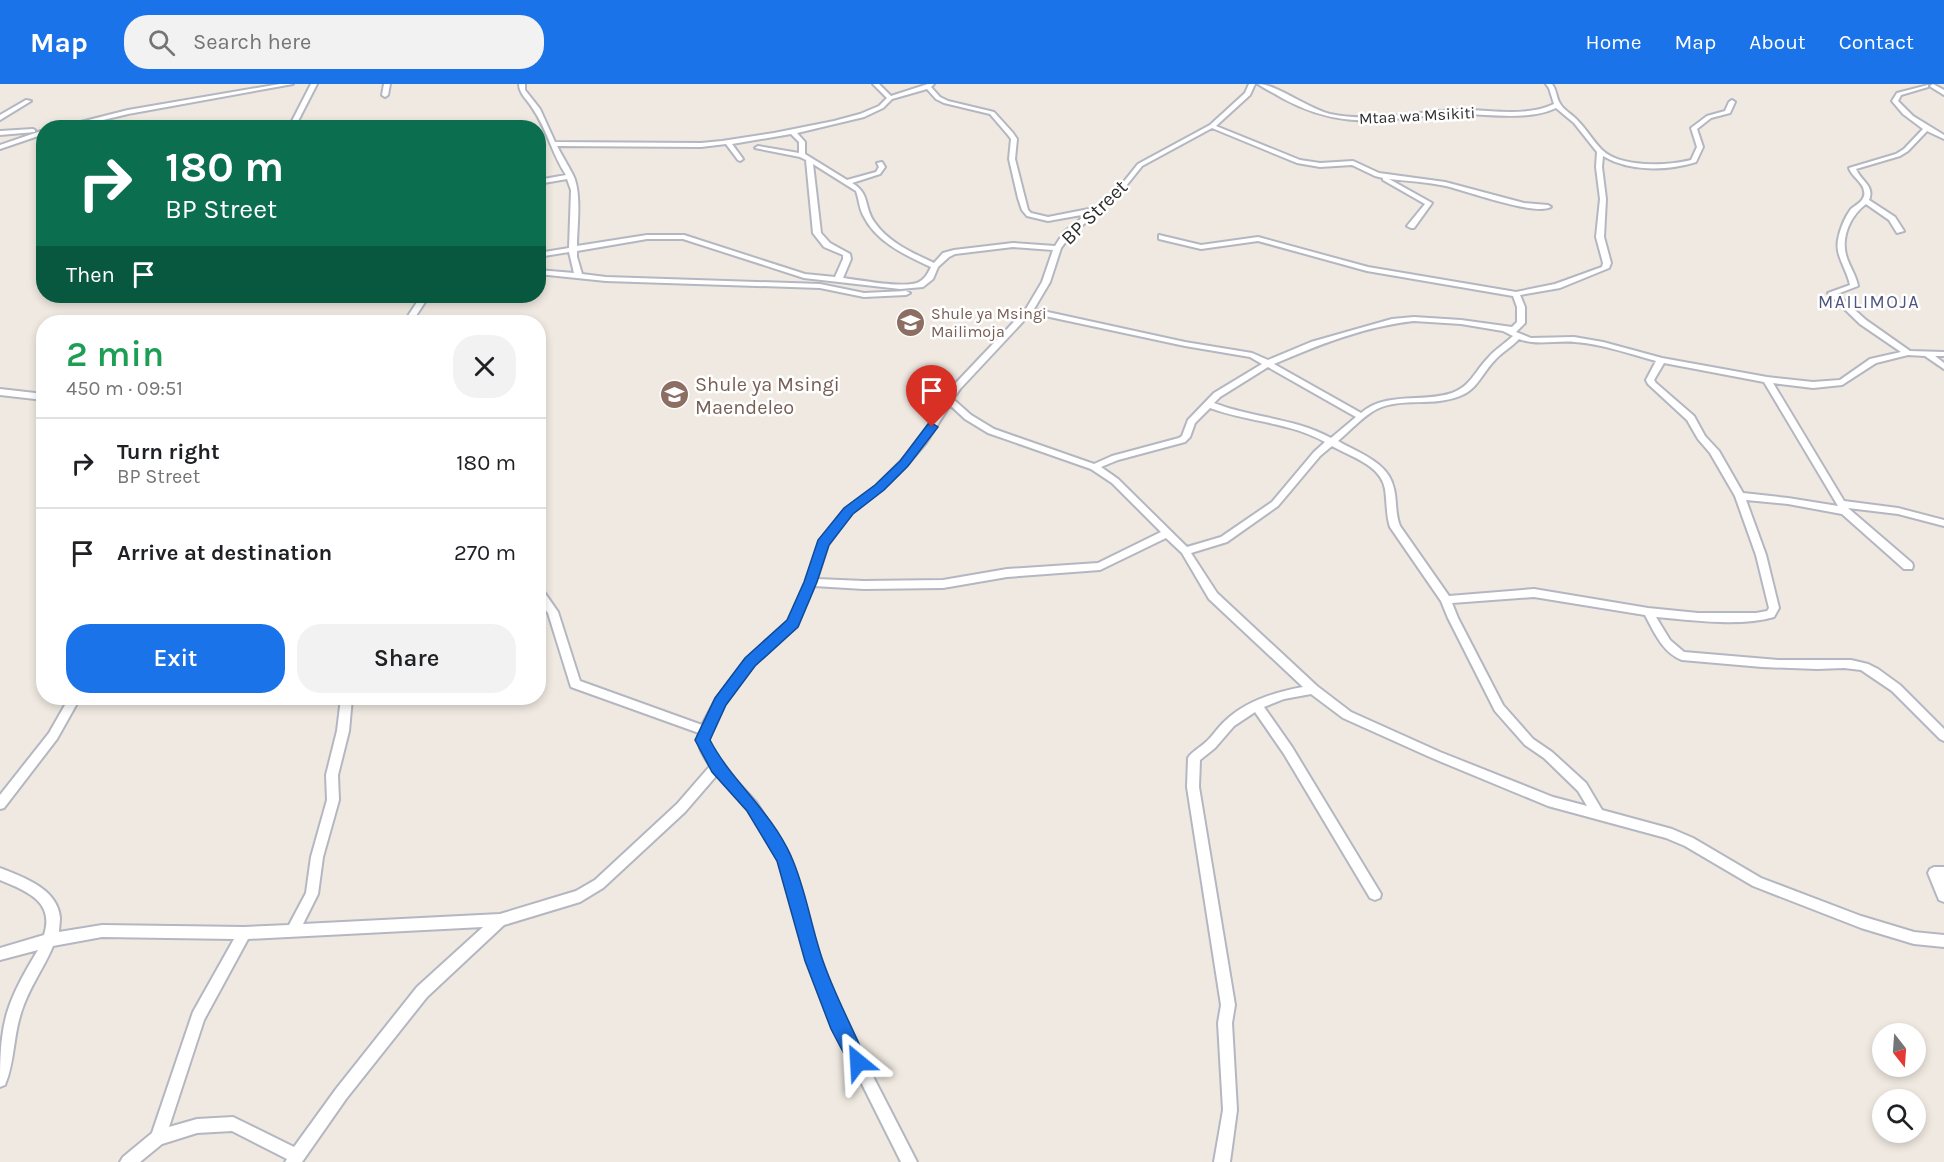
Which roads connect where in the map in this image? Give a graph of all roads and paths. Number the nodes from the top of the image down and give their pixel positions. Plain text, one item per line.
1 (290, 84) edge
2 (314, 84) edge
3 (387, 84) edge
4 (522, 84) edge
5 (876, 84) edge
6 (1252, 84) edge
7 (1261, 84) edge
8 (1549, 84) edge
9 (1908, 84) edge
10 (1931, 85) edge
11 (929, 86) edge
12 (1944, 93) edge
13 (385, 95) dead end
14 (890, 98) junction
15 (28, 101) dead end
16 (1732, 102) dead end
17 (1557, 105) junction
18 (0, 118) edge
19 (100, 120) edge
20 (296, 120) edge
21 (542, 120) edge
22 (1212, 126) junction
23 (546, 128) edge
24 (1926, 129) junction
25 (36, 131) edge
26 (792, 132) junction
27 (0, 133) edge
28 (36, 134) edge
29 (549, 134) joint
30 (1944, 137) edge
31 (729, 142) junction
32 (553, 144) junction
33 (0, 147) edge
34 (758, 148) dead end
35 (1600, 152) junction
36 (806, 158) junction
37 (740, 159) dead end
38 (880, 163) dead end
39 (1377, 175) junction
40 (570, 176) junction
41 (546, 180) edge
42 (848, 182) junction
43 (1866, 201) junction
44 (1548, 207) dead end
45 (1097, 210) junction
46 (1411, 226) dead end
47 (1900, 231) dead end
48 (1162, 237) dead end
49 (1057, 248) junction
50 (573, 250) junction
51 (546, 254) edge
52 (935, 266) junction
53 (546, 273) edge
54 (579, 276) junction
55 (838, 280) junction
56 (920, 285) junction
57 (1516, 294) junction
58 (1029, 310) junction
59 (1507, 330) junction
60 (1515, 340) junction
61 (1908, 353) junction
62 (1944, 354) edge
63 (1928, 355) junction
64 (1661, 360) junction
65 (1269, 363) junction
66 (1944, 367) edge
67 (1767, 380) junction
68 (0, 392) edge
69 (36, 396) edge
70 (949, 400) junction
71 (1208, 404) junction
72 (1362, 417) junction
73 (1334, 442) junction
74 (1094, 467) junction
75 (1740, 496) junction
76 (1843, 507) junction
77 (1944, 523) edge
78 (1166, 534) junction
79 (1185, 551) junction
80 (1908, 566) dead end
81 (811, 582) junction
82 (1446, 600) junction
83 (546, 602) edge
84 (1648, 612) junction
85 (1313, 689) junction
86 (70, 705) edge
87 (346, 705) edge
88 (1256, 705) junction
89 (705, 731) junction
90 (1944, 736) edge
91 (717, 767) junction
92 (0, 804) edge
93 (1598, 814) junction
94 (1944, 873) edge
95 (0, 874) edge
96 (1375, 894) dead end
97 (1944, 896) edge
98 (500, 920) junction
99 (293, 930) junction
100 (244, 933) junction
101 (49, 940) junction
102 (1944, 941) edge
103 (0, 954) edge
104 (0, 1080) edge
105 (158, 1138) junction
106 (295, 1159) edge
107 (128, 1162) edge
108 (909, 1162) edge
109 (1222, 1162) edge

1 - 19 street
2 - 20 street
3 - 13 street
4 - 21 street
5 - 14 street
6 - 22 street, BP Street
7 - 17 street, Mtaa wa Msikiti
8 - 17 street
9 - 10 street
10 - 12 street
10 - 24 street
11 - 14 street
11 - 45 street
14 - 26 street
15 - 18 street
16 - 35 street
17 - 35 street
22 - 39 street
22 - 45 street, BP Street
23 - 29 street
24 - 30 street
24 - 43 street
25 - 27 street
26 - 31 street
26 - 36 street
28 - 33 street
29 - 32 street
31 - 32 street
31 - 37 street
32 - 40 street
34 - 36 street
35 - 57 street
36 - 42 street
36 - 55 street
38 - 42 street
39 - 44 street
39 - 46 street
40 - 41 street
40 - 50 street
42 - 52 street
43 - 47 street
43 - 61 street
45 - 49 street, BP Street
48 - 57 street
49 - 52 street
49 - 58 street, BP Street
50 - 51 street
50 - 54 street
50 - 55 street
52 - 56 street
53 - 54 street
54 - 56 street
55 - 56 street
57 - 59 street
58 - 65 street
58 - 70 street, BP Street
59 - 60 street
59 - 65 street
60 - 64 street
60 - 72 street
61 - 63 street
61 - 67 street
62 - 63 street
63 - 66 street
64 - 67 street
64 - 75 street
65 - 71 street
65 - 72 street
67 - 76 street
68 - 69 street
70 - 74 street
70 - 81 street, BP Street
71 - 73 street
71 - 74 street
72 - 73 street
73 - 79 street
73 - 82 street
74 - 78 street
75 - 76 street
75 - 84 street
76 - 77 street
76 - 80 street
78 - 79 street
78 - 81 street
79 - 85 street
81 - 89 street, BP Street
82 - 84 street
82 - 93 street
83 - 89 street
84 - 90 street
85 - 88 street
85 - 93 street
86 - 92 street
87 - 99 street
88 - 96 street
88 - 109 street
89 - 91 street
91 - 98 street
91 - 108 street
93 - 102 street
94 - 97 street
95 - 101 street
98 - 99 street
98 - 106 street
99 - 100 street
100 - 101 street
100 - 105 street
101 - 103 street
101 - 104 street
105 - 106 street
105 - 107 street

